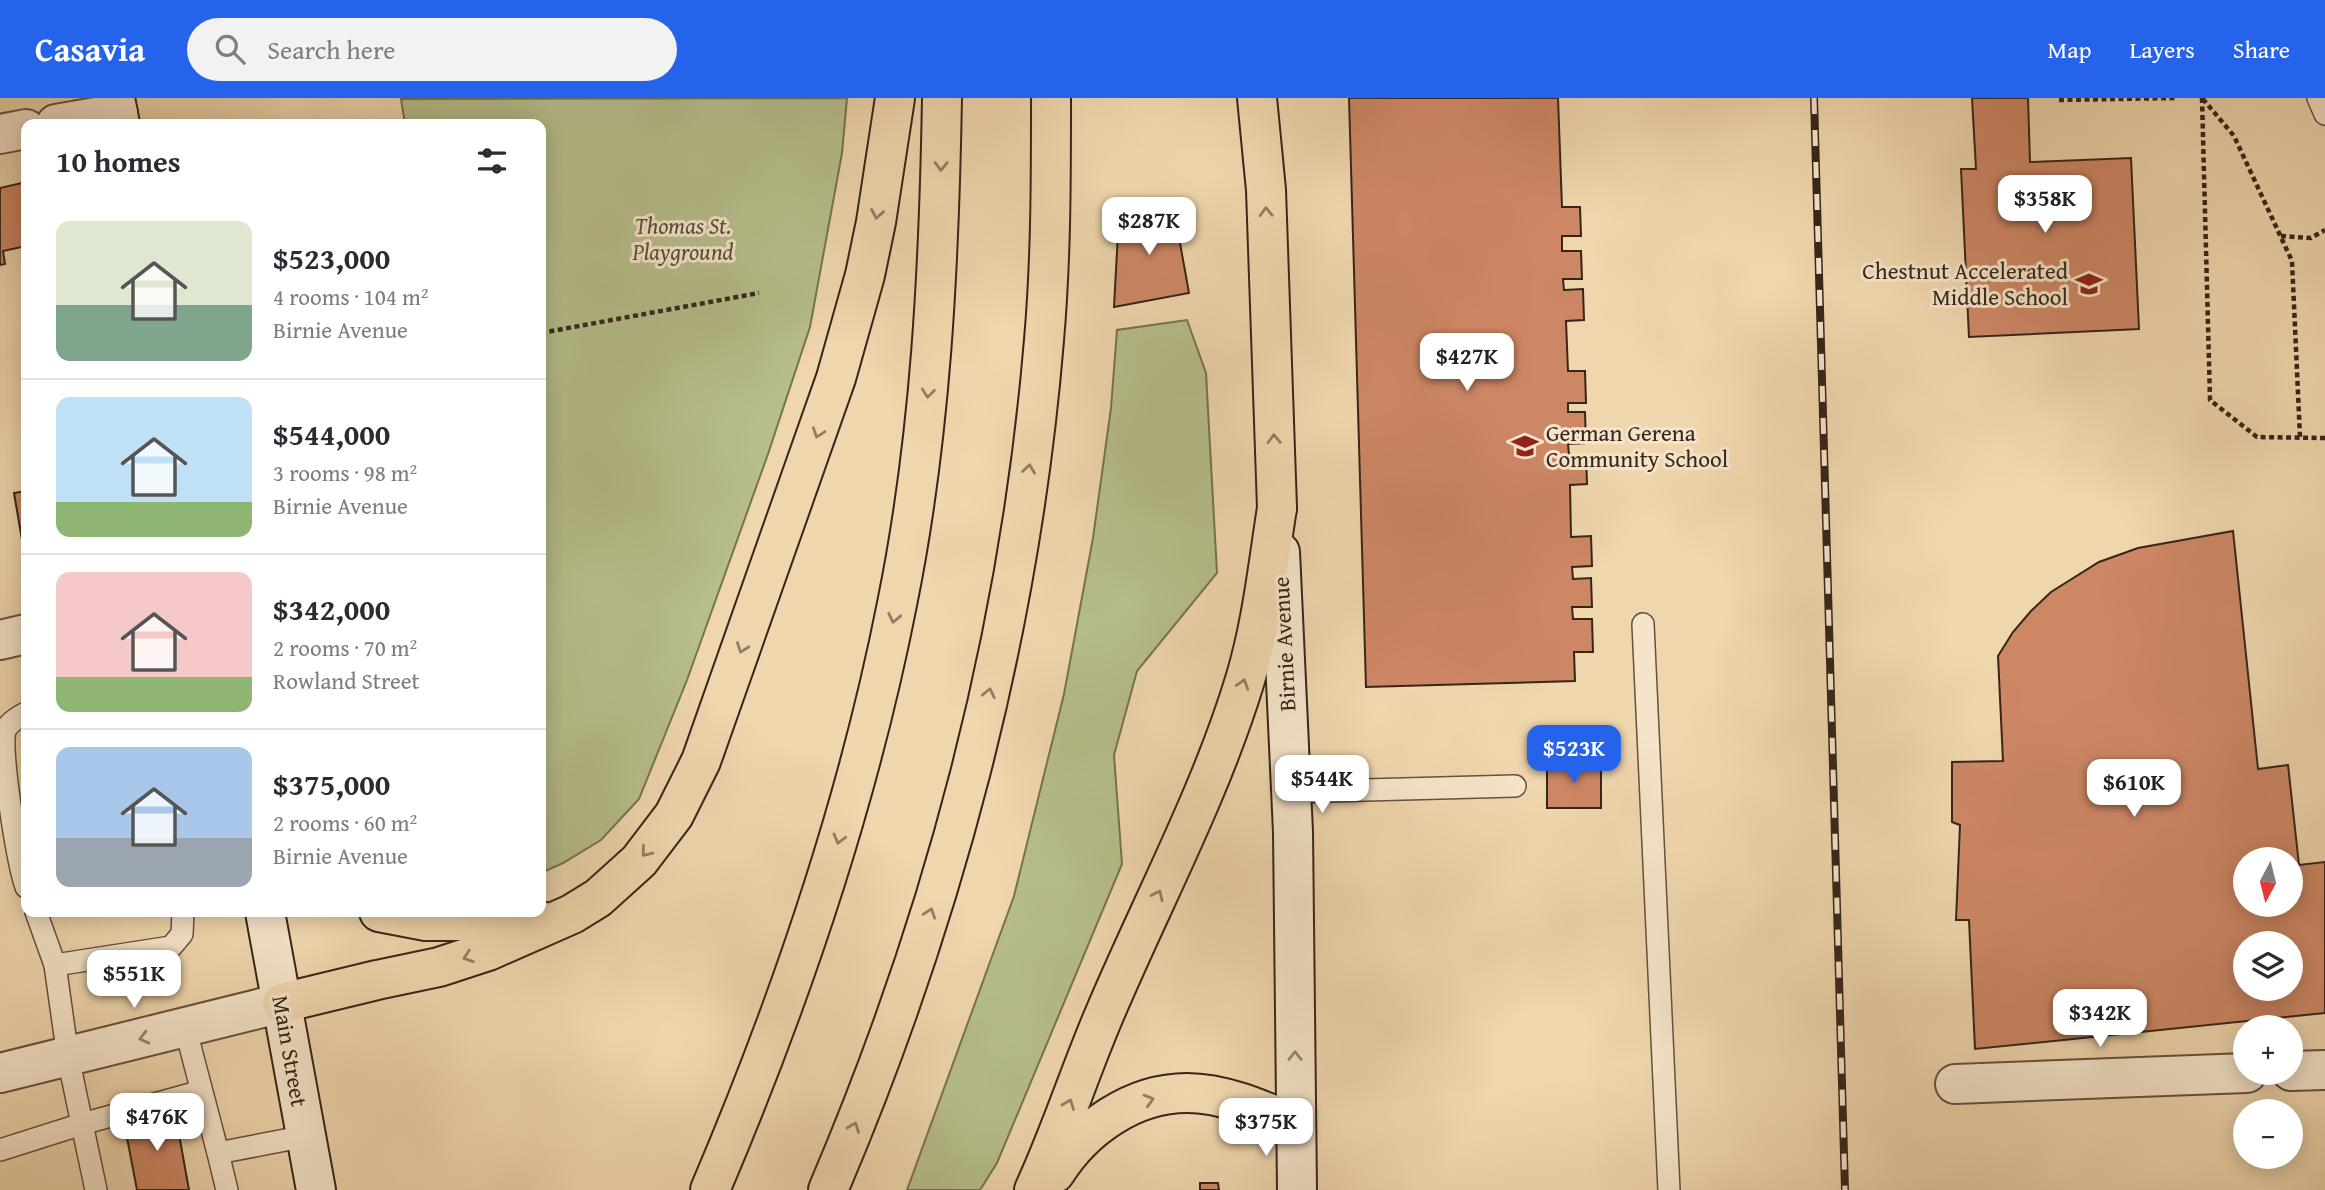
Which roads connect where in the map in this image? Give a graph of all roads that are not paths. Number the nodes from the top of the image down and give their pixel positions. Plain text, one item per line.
1 (895, 98) edge
2 (942, 98) edge
3 (1051, 98) edge
4 (1258, 98) edge
5 (2318, 98) edge
6 (118, 112) edge
7 (2325, 114) edge
8 (82, 119) edge
9 (21, 131) edge
10 (0, 134) edge
11 (1277, 508) junction
12 (1643, 624) dead end
13 (21, 635) edge
14 (0, 640) edge
15 (21, 716) edge
16 (1515, 786) dead end
17 (1291, 792) junction
18 (21, 872) edge
19 (38, 917) edge
20 (183, 917) edge
21 (266, 917) edge
22 (405, 917) edge
23 (554, 922) junction
24 (55, 965) junction
25 (282, 1003) junction
26 (186, 1027) junction
27 (68, 1057) junction
28 (2325, 1070) edge
29 (2303, 1071) edge
30 (0, 1073) edge
31 (2233, 1074) edge
32 (1955, 1084) dead end
33 (201, 1091) junction
34 (82, 1124) junction
35 (1295, 1124) junction
36 (306, 1136) junction
37 (0, 1150) edge
38 (218, 1153) junction
39 (96, 1190) edge
40 (227, 1190) edge
41 (317, 1190) edge
42 (710, 1190) edge
43 (828, 1190) edge
44 (1034, 1190) edge
45 (1045, 1190) edge
46 (1297, 1190) edge
47 (1669, 1190) edge

1 -> 23 main road
2 -> 42 main road
43 -> 3 main road
11 -> 4 main road, Birnie Avenue
5 - 7 lane
6 - 8 main road
9 - 10 main road
11 - 17 main road, Birnie Avenue
44 -> 11 main road
12 - 47 lane
13 - 14 main road
15 - 18 lane
16 - 17 lane
35 -> 17 main road, Birnie Avenue
19 - 24 lane
20 - 24 lane
21 - 25 main road, Main Street
22 - 23 main road
23 -> 25 main road
24 - 27 lane
25 - 26 main road
25 - 36 main road, Main Street
26 -> 27 main road
26 - 33 lane
27 - 30 main road
27 - 34 lane
28 - 29 main road
31 - 32 main road
33 - 34 lane
33 - 38 lane
34 - 37 lane
34 - 39 lane
45 -> 35 main road
35 - 46 main road, Birnie Avenue
36 - 38 lane
36 - 41 main road, Main Street
38 - 40 lane

